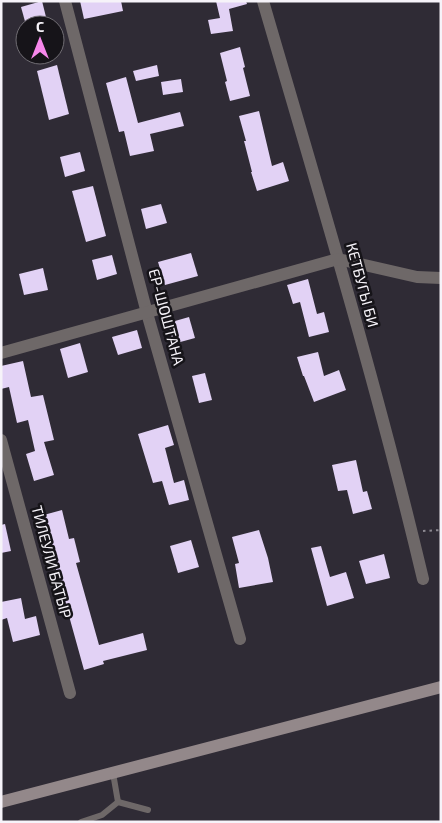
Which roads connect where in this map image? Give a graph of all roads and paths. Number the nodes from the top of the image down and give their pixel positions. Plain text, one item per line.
1 (65, 1) edge
2 (263, 1) edge
3 (338, 260) junction
4 (441, 278) edge
5 (147, 313) junction
6 (1, 353) edge
7 (1, 440) edge
8 (441, 530) edge
9 (411, 531) junction
10 (423, 579) dead end
11 (240, 639) dead end
12 (441, 687) edge
13 (70, 693) dead end
14 (113, 773) junction
15 (1, 802) edge
16 (118, 802) junction
17 (148, 810) dead end
18 (81, 822) edge

1 - 5 street, ЕР-ШОШТАНА
2 - 3 street, КЕТБУГЫ БИ
3 - 4 street
3 - 5 street
3 - 9 street, КЕТБУГЫ БИ
5 - 6 street
5 - 11 street, ЕР-ШОШТАНА
7 - 13 street, ТИЛЕУЛИ БАТЫР
8 - 9 path
9 - 10 street, КЕТБУГЫ БИ
12 - 14 main road
14 - 15 main road
14 - 16 lane
16 - 17 lane
16 - 18 lane

